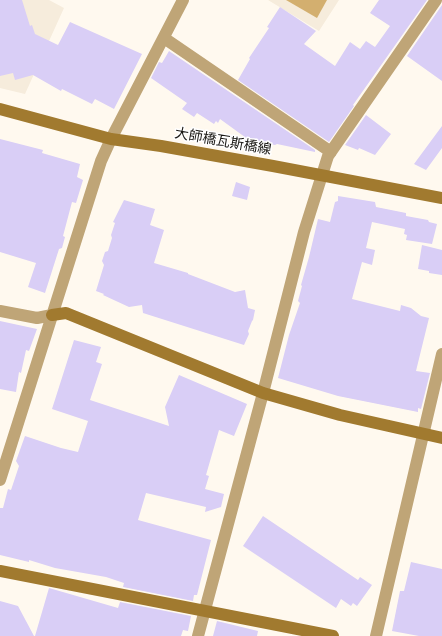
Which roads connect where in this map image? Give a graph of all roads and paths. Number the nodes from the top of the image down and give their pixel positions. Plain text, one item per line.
1 (183, 0) edge
2 (436, 0) edge
3 (164, 38) junction
4 (0, 109) edge
5 (111, 139) junction
6 (331, 152) junction
7 (322, 175) junction
8 (442, 198) edge
9 (0, 311) edge
10 (52, 315) junction
11 (442, 354) edge
12 (263, 393) junction
13 (424, 433) junction
14 (442, 438) edge
15 (0, 480) edge
16 (0, 571) edge
17 (204, 611) junction
18 (198, 636) edge
19 (333, 636) edge
20 (376, 636) edge

1 - 3 street
2 - 6 street
3 - 5 street
3 - 6 street
4 - 5 street, 大師橋瓦斯橋線
5 - 7 street, 大師橋瓦斯橋線
5 - 10 street
6 - 7 street
7 - 8 street, 大師橋瓦斯橋線
7 - 12 street
9 - 10 street
10 - 12 street
10 - 15 street
11 - 13 street
12 - 13 street
12 - 17 street
13 - 14 street
13 - 20 street
16 - 17 street
17 - 18 street
17 - 19 street

